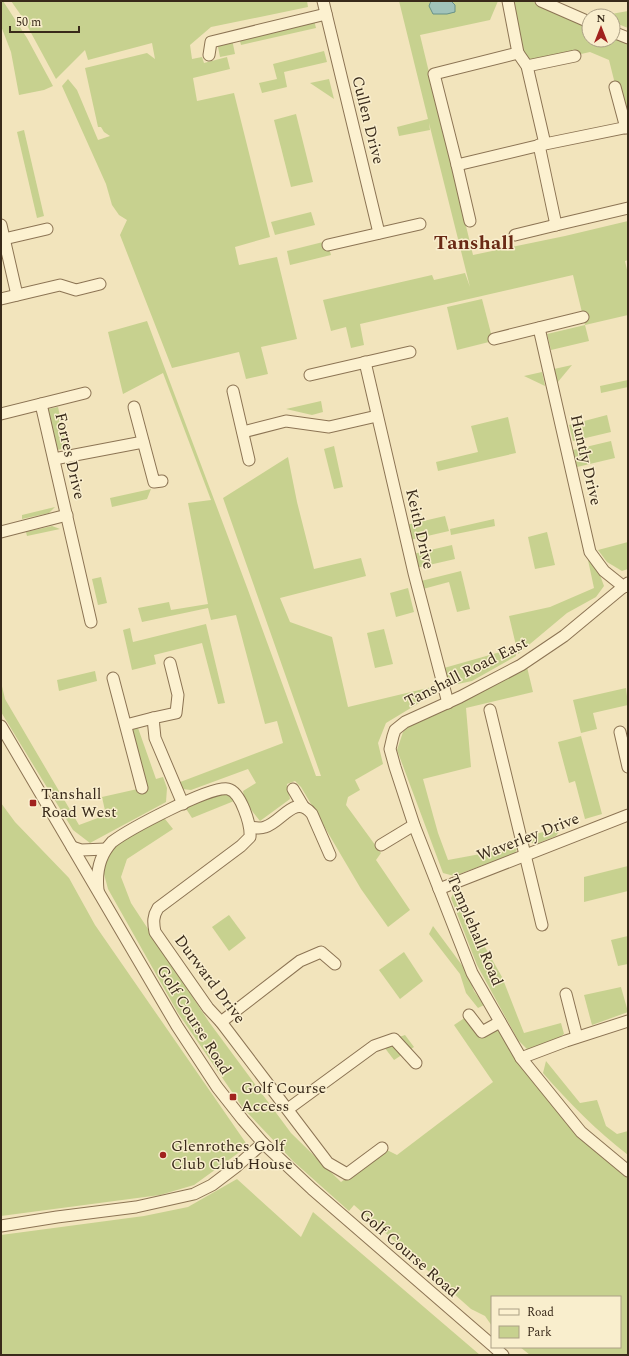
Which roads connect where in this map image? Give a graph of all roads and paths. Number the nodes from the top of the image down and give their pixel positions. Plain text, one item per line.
1 (323, 1) edge
2 (508, 1) edge
3 (541, 1) edge
4 (326, 14) junction
5 (581, 18) edge
6 (518, 53) junction
7 (209, 55) dead end
8 (575, 56) dead end
9 (528, 66) junction
10 (615, 88) dead end
11 (627, 128) edge
12 (542, 145) junction
13 (457, 164) junction
14 (628, 208) edge
15 (470, 221) dead end
16 (420, 224) dead end
17 (1, 225) edge
18 (556, 225) junction
19 (47, 229) dead end
20 (379, 233) junction
21 (515, 236) dead end
22 (4, 239) junction
23 (328, 245) dead end
24 (100, 284) dead end
25 (17, 295) junction
26 (1, 299) edge
27 (583, 317) dead end
28 (539, 328) junction
29 (494, 338) dead end
30 (410, 352) dead end
31 (365, 362) junction
32 (310, 375) dead end
33 (233, 391) dead end
34 (85, 393) dead end
35 (41, 404) junction
36 (134, 407) dead end
37 (1, 414) edge
38 (377, 416) junction
39 (243, 432) junction
40 (144, 442) junction
41 (54, 459) junction
42 (249, 460) dead end
43 (162, 481) dead end
44 (67, 515) junction
45 (1, 532) edge
46 (626, 585) edge
47 (91, 622) dead end
48 (170, 663) dead end
49 (113, 678) dead end
50 (448, 703) junction
51 (490, 710) dead end
52 (152, 718) junction
53 (126, 725) junction
54 (1, 726) edge
55 (396, 730) joint
56 (620, 732) dead end
57 (628, 768) edge
58 (142, 788) dead end
59 (293, 789) dead end
60 (183, 804) junction
61 (303, 806) junction
62 (628, 814) edge
63 (414, 826) junction
64 (250, 827) junction
65 (381, 845) dead end
66 (72, 847) junction
67 (106, 849) junction
68 (330, 855) dead end
69 (525, 856) junction
70 (439, 889) junction
71 (98, 893) junction
72 (542, 925) dead end
73 (335, 964) dead end
74 (566, 994) dead end
75 (469, 1015) dead end
76 (628, 1021) edge
77 (221, 1022) junction
78 (500, 1022) junction
79 (577, 1037) junction
80 (521, 1058) junction
81 (416, 1063) dead end
82 (288, 1108) junction
83 (263, 1143) junction
84 (382, 1148) dead end
85 (628, 1171) edge
86 (1, 1226) edge
87 (491, 1344) edge
88 (495, 1348) edge
89 (503, 1355) edge

1 - 4 street, Cullen Drive
2 - 6 street
3 - 5 street
4 - 7 street
4 - 20 street, Cullen Drive
6 - 9 street
6 - 13 street
8 - 9 street
9 - 12 street
10 - 11 street
11 - 12 street
12 - 13 street
12 - 18 street
13 - 15 street
14 - 18 street
16 - 20 street
17 - 22 street
18 - 21 street
19 - 22 street
20 - 23 street
22 - 25 street
24 - 25 street
25 - 26 street
27 - 28 street
28 - 29 street
28 - 46 street, Huntly Drive
30 - 31 street
31 - 32 street
31 - 38 street, Keith Drive
33 - 39 street
34 - 35 street, Forres Drive
35 - 37 street, Forres Drive
35 - 41 street, Forres Drive
36 - 40 street
38 - 39 street
38 - 50 street, Keith Drive
39 - 42 street
40 - 41 street
40 - 43 street
41 - 44 street, Forres Drive
44 - 45 street, Forres Drive
44 - 47 street, Forres Drive
46 - 50 street, Tanshall Road East
48 - 52 street
49 - 53 street
50 - 55 street, Tanshall Road East
51 - 69 street
52 - 53 street
52 - 60 street
53 - 58 street
54 - 66 street, Golf Course Road
55 - 63 street, Templehall Road
56 - 57 street
59 - 61 street
60 - 64 street
60 - 67 street
61 - 64 street
61 - 68 street
62 - 69 street, Waverley Drive
63 - 65 street
63 - 70 street, Templehall Road
64 - 77 street, Durward Drive
66 - 67 street
66 - 71 street, Golf Course Road
67 - 71 street
69 - 70 street, Waverley Drive
69 - 72 street
70 - 78 street, Templehall Road
71 - 83 street, Golf Course Road
73 - 77 street
74 - 79 street
75 - 78 street
76 - 79 street
77 - 82 street, Durward Drive
78 - 80 street, Templehall Road
79 - 80 street
80 - 85 street, Templehall Road
81 - 82 street
82 - 84 street, Durward Drive
83 - 86 street
83 - 87 street, Golf Course Road
88 - 89 street, Golf Course Road

